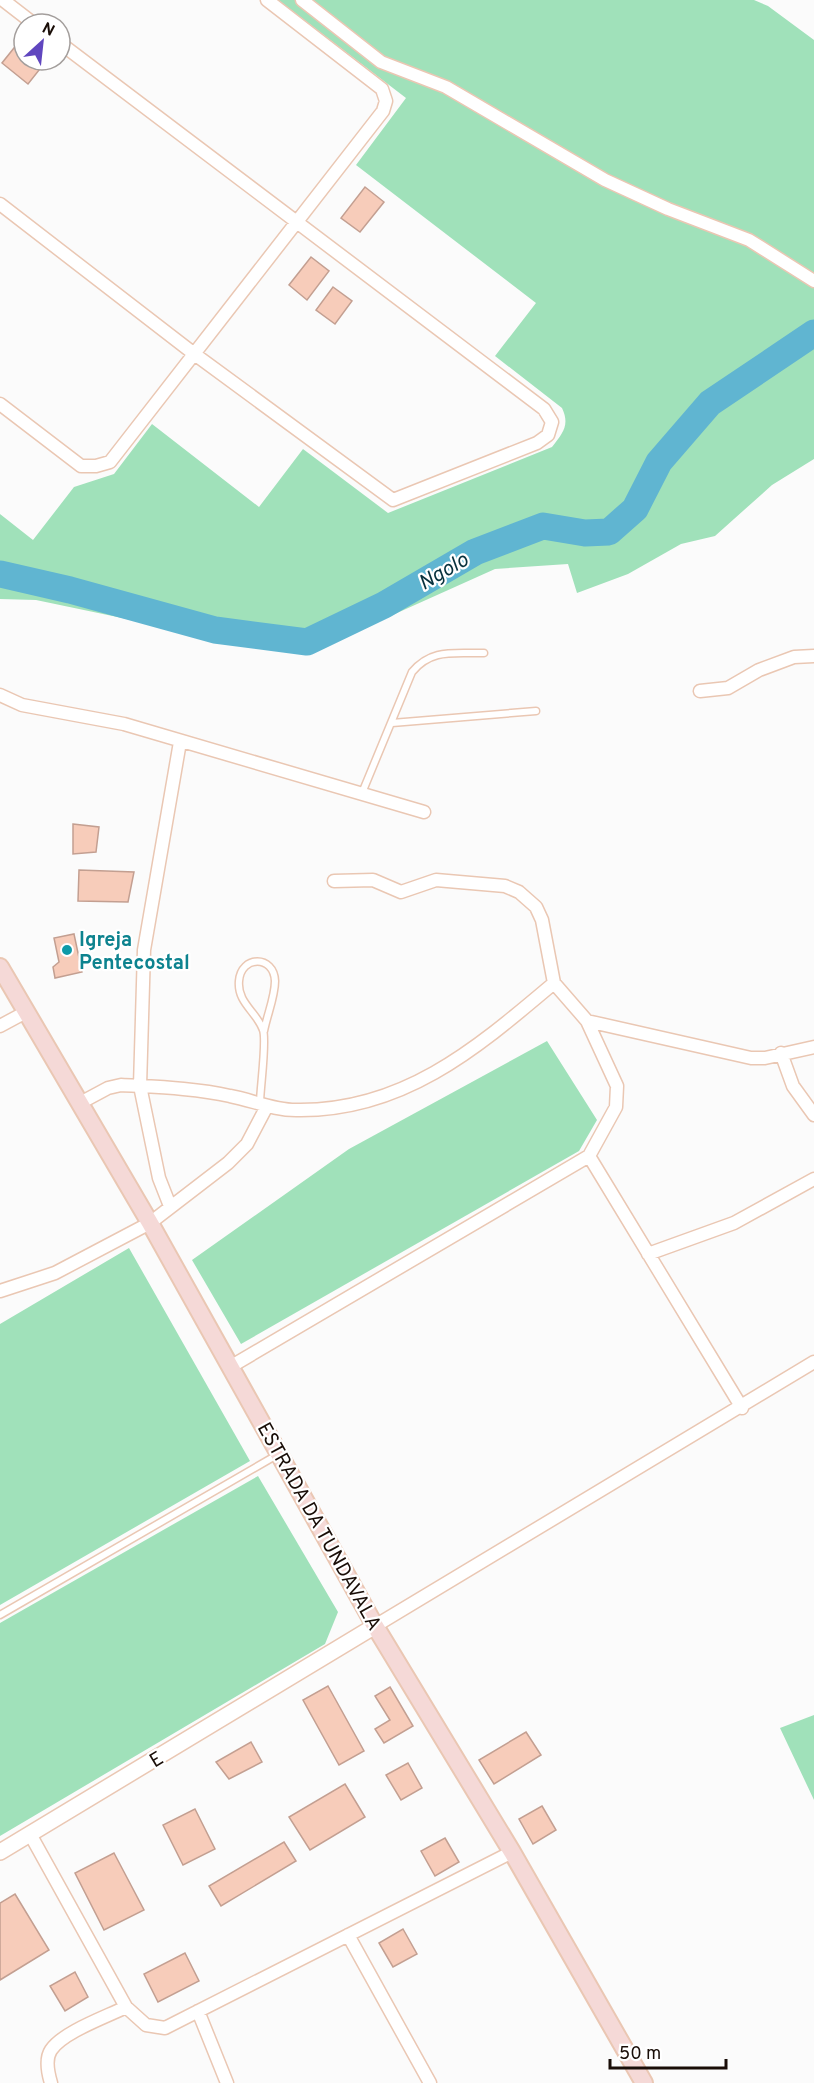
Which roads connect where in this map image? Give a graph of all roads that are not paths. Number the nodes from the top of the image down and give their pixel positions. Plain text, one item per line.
1 (3, 0) edge
2 (267, 0) edge
3 (302, 0) edge
4 (18, 12) edge
5 (72, 53) edge
6 (0, 204) edge
7 (295, 222) junction
8 (814, 281) edge
9 (194, 353) junction
10 (0, 404) edge
11 (484, 653) dead end
12 (814, 656) edge
13 (700, 691) dead end
14 (0, 695) edge
15 (536, 711) dead end
16 (392, 723) junction
17 (180, 742) junction
18 (361, 794) junction
19 (423, 812) dead end
20 (334, 881) dead end
21 (0, 967) edge
22 (554, 983) junction
23 (26, 1012) junction
24 (587, 1021) junction
25 (0, 1026) edge
26 (264, 1030) junction
27 (814, 1047) edge
28 (781, 1053) junction
29 (140, 1086) junction
30 (80, 1103) junction
31 (263, 1105) junction
32 (814, 1115) edge
33 (589, 1156) junction
34 (814, 1179) edge
35 (170, 1206) junction
36 (150, 1223) junction
37 (648, 1254) junction
38 (4, 1286) edge
39 (814, 1362) edge
40 (230, 1367) junction
41 (742, 1408) junction
42 (280, 1453) junction
43 (0, 1615) edge
44 (375, 1626) junction
45 (30, 1834) junction
46 (0, 1852) edge
47 (512, 1852) junction
48 (348, 1935) junction
49 (126, 2007) junction
50 (198, 2011) junction
51 (51, 2083) edge
52 (227, 2083) edge
53 (430, 2083) edge
54 (644, 2083) edge

1 - 4 street
2 - 7 street
3 - 8 street
5 - 7 street
6 - 9 street
7 - 9 street
7 - 9 street
9 - 10 street
11 - 16 lane
12 - 13 street
14 - 17 street
15 - 16 lane
16 - 18 lane
17 - 18 street
17 - 29 street
18 - 19 street
20 - 22 street
21 - 23 main road, ESTRADA DA TUNDAVALA
22 - 24 street
22 - 31 street
23 - 25 street
23 - 30 main road, ESTRADA DA TUNDAVALA
24 - 28 street
24 - 33 street
26 - 26 lane
26 - 31 lane
27 - 28 street
28 - 32 street
29 - 30 street
29 - 31 street
29 - 35 street
30 - 36 main road, ESTRADA DA TUNDAVALA
31 - 35 street
33 - 37 street
33 - 40 street
34 - 37 street
35 - 36 street
36 - 38 street
36 - 40 main road, ESTRADA DA TUNDAVALA
37 - 41 street
39 - 41 street
40 - 42 main road, ESTRADA DA TUNDAVALA
41 - 44 street
42 - 43 lane
42 - 44 main road, ESTRADA DA TUNDAVALA
44 - 45 street, E
44 - 47 main road, ESTRADA DA TUNDAVALA
45 - 46 street, E
45 - 49 street
47 - 48 street
47 - 54 main road, ESTRADA DA TUNDAVALA
48 - 50 street
48 - 53 street
49 - 50 street
49 - 51 street
50 - 52 street

